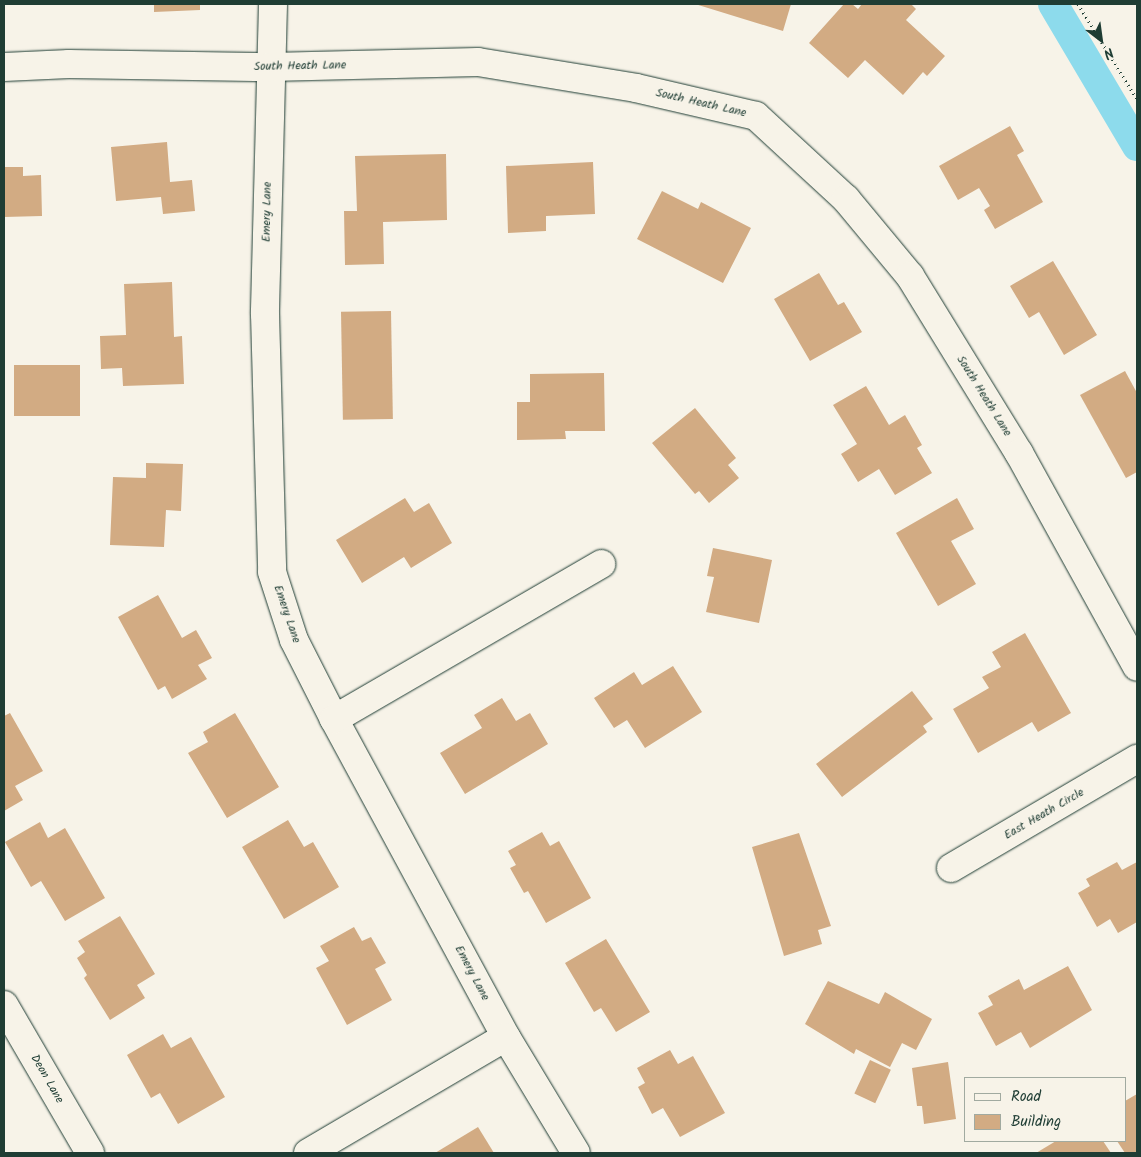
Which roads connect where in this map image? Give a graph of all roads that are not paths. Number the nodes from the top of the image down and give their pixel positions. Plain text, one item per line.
1 (273, 4) edge
2 (4, 67) edge
3 (270, 67) junction
4 (601, 564) dead end
5 (1137, 666) edge
6 (334, 719) junction
7 (1137, 759) edge
8 (951, 868) dead end
9 (4, 1005) edge
10 (506, 1037) junction
11 (90, 1153) edge
12 (308, 1153) edge
13 (576, 1153) edge

1 - 3 street, Emery Lane
2 - 3 street, South Heath Lane
3 - 5 street, South Heath Lane
3 - 6 street, Emery Lane
4 - 6 street
6 - 10 street, Emery Lane
7 - 8 street, East Heath Circle
9 - 11 street, Deon Lane
10 - 12 street
10 - 13 street, Emery Lane

